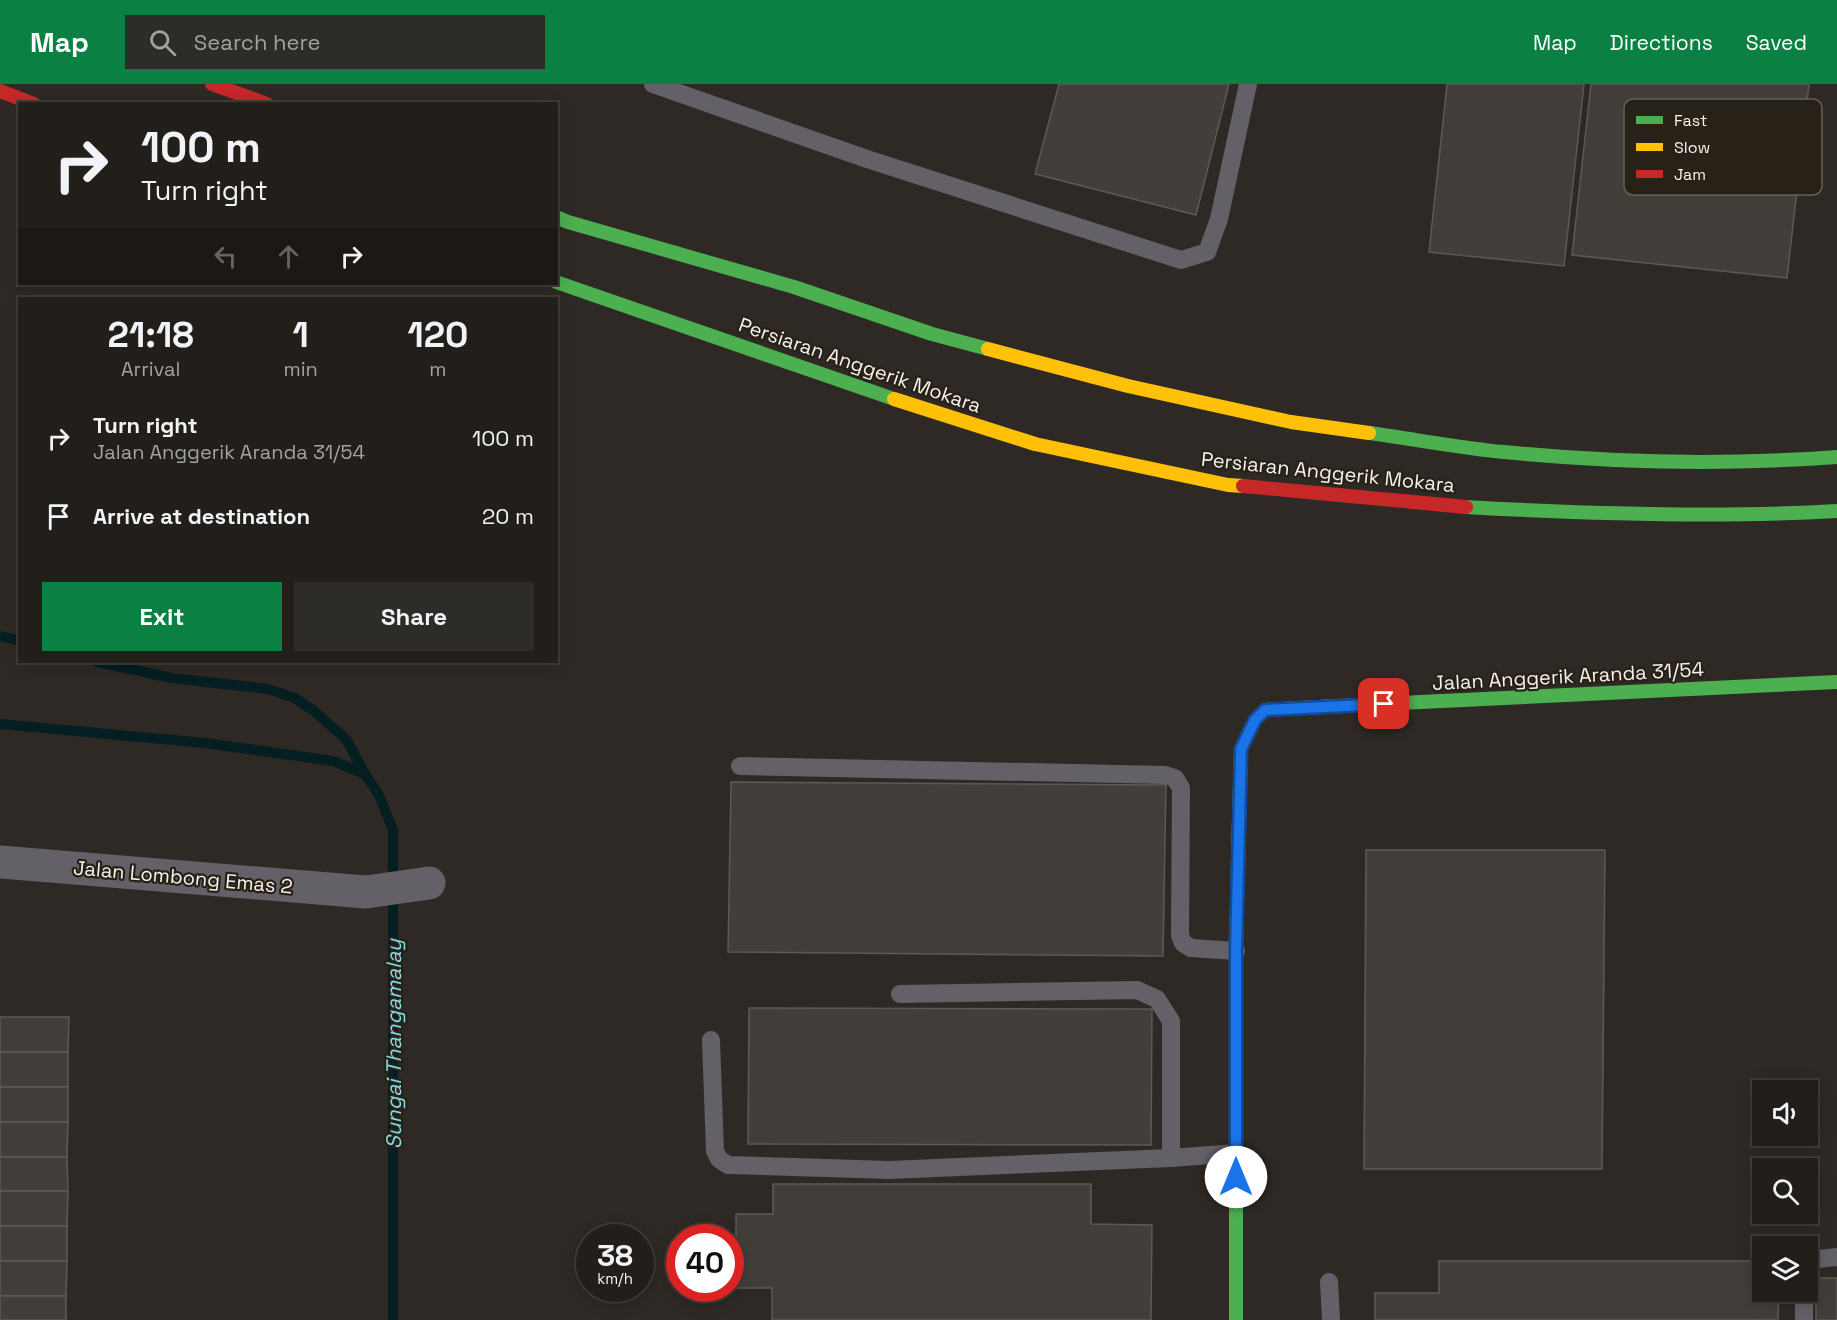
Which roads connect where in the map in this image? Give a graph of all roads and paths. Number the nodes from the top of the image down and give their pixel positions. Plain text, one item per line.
1 (213, 84) edge
2 (653, 84) edge
3 (1248, 84) edge
4 (0, 91) edge
5 (29, 102) edge
6 (262, 102) edge
7 (558, 218) edge
8 (558, 283) edge
9 (1837, 458) edge
10 (1837, 511) edge
11 (1837, 682) edge
12 (740, 766) dead end
13 (0, 862) edge
14 (429, 883) dead end
15 (1236, 951) junction
16 (900, 994) dead end
17 (711, 1040) dead end
18 (1236, 1153) junction
19 (1172, 1158) junction
20 (1837, 1257) edge
21 (1818, 1259) edge
22 (1329, 1282) dead end
23 (1804, 1302) edge
24 (1236, 1320) edge
25 (1331, 1320) edge
26 (1804, 1320) edge

1 - 6 main road
2 - 3 lane
4 - 5 main road
7 - 9 main road, Persiaran Anggerik Mokara
8 - 10 main road, Persiaran Anggerik Mokara
11 - 15 main road, Jalan Anggerik Aranda 31/54
12 - 15 lane
13 - 14 street, Jalan Lombong Emas 2
15 - 18 main road
16 - 19 lane
17 - 19 lane
18 - 19 lane
18 - 24 main road
20 - 21 lane
22 - 25 lane
23 - 26 lane

